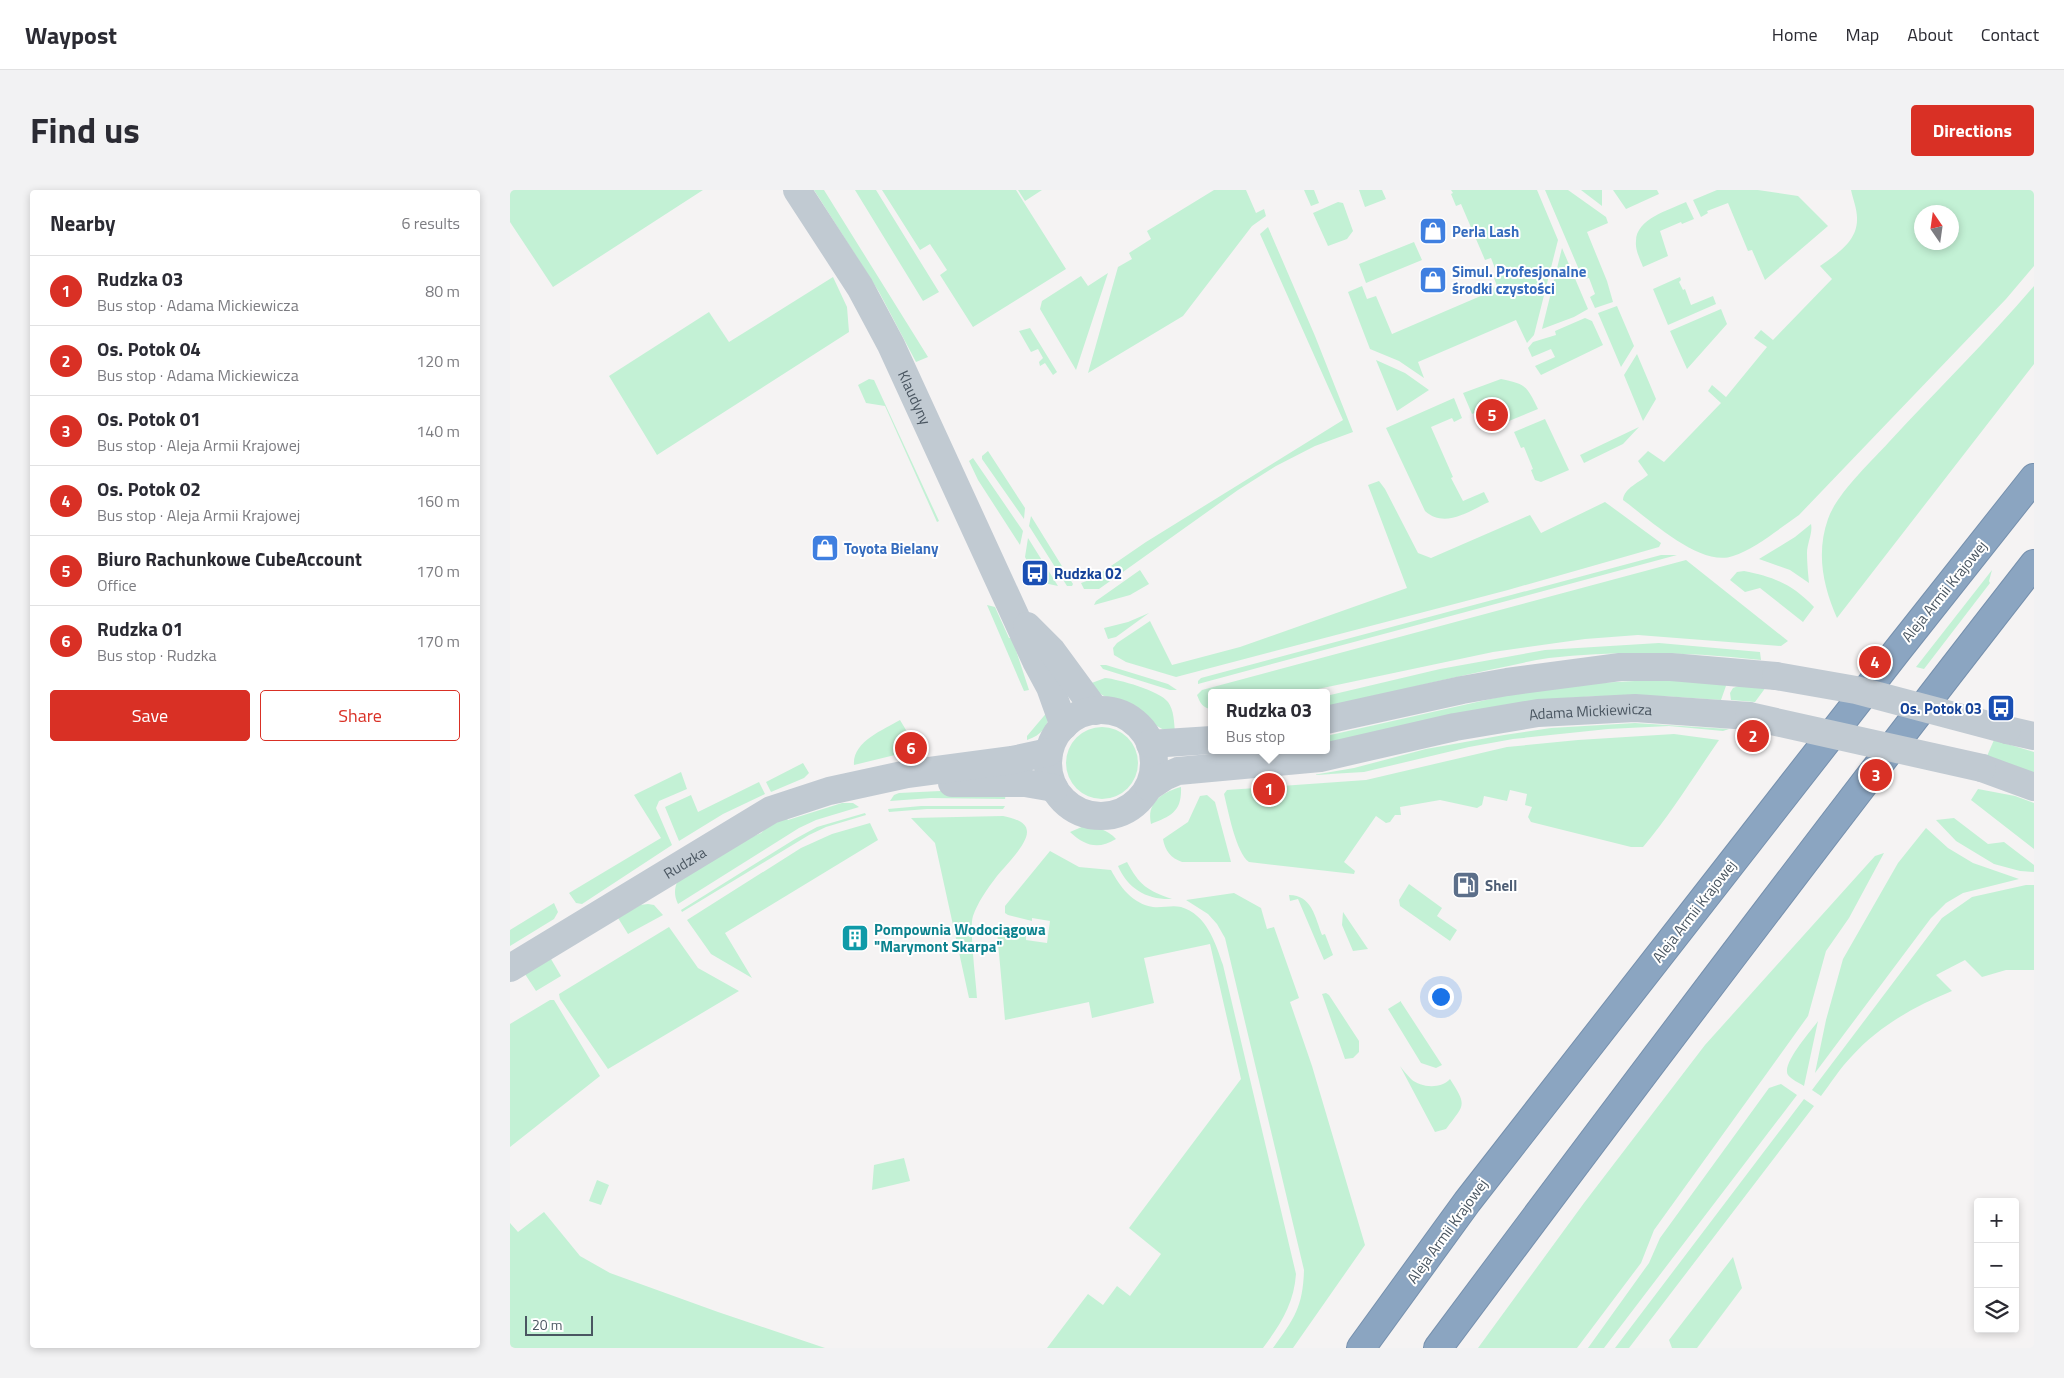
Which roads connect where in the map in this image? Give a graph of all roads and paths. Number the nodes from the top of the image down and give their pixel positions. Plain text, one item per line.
1 (797, 190) edge
2 (2034, 478) edge
3 (2034, 564) edge
4 (1015, 614) junction
5 (1096, 710) junction
6 (1330, 719) edge
7 (1064, 726) junction
8 (2034, 736) edge
9 (1208, 740) edge
10 (1150, 744) junction
11 (1049, 752) junction
12 (870, 783) junction
13 (1148, 787) junction
14 (2034, 787) edge
15 (1054, 788) junction
16 (510, 968) edge
17 (1361, 1348) edge
18 (1438, 1348) edge

1 - 4 street, Klaudyny
2 - 17 highway, Aleja Armii Krajowej
3 - 18 highway
4 - 5 street, Klaudyny
4 - 7 street, Klaudyny
5 - 7 street
5 - 10 street
6 - 8 street, bridge
7 - 11 street
9 - 10 street
10 - 13 street
11 - 12 street, Rudzka
11 - 15 street
12 - 15 street, Rudzka
12 - 16 street, Rudzka
13 - 14 street, Adama Mickiewicza, bridge
13 - 15 street

